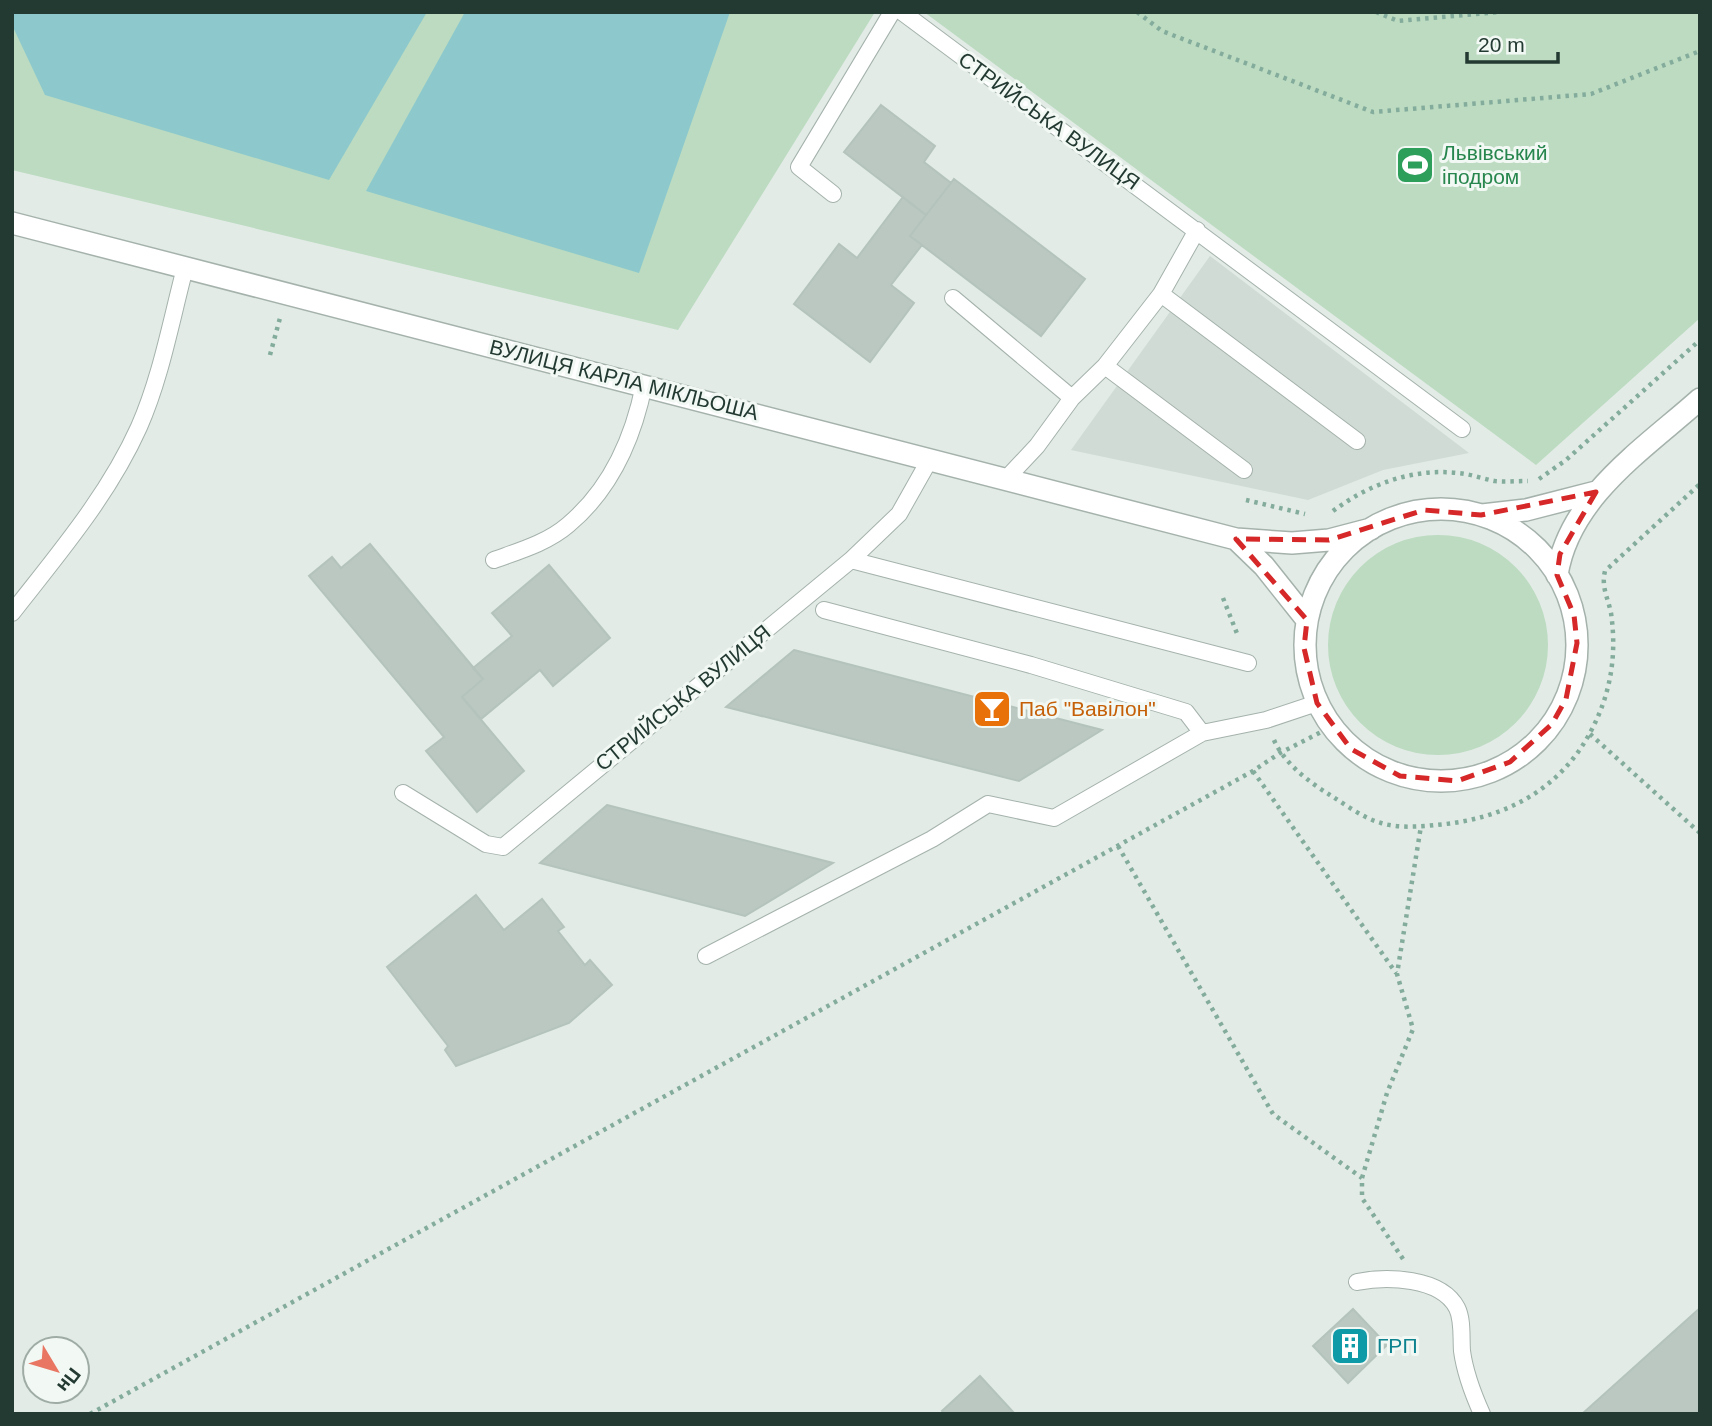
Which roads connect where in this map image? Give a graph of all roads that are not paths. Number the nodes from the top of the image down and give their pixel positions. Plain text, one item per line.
1 (892, 12) edge
2 (902, 12) edge
3 (833, 194) dead end
4 (12, 223) edge
5 (1197, 230) junction
6 (185, 268) junction
7 (1161, 295) junction
8 (953, 298) dead end
9 (1105, 366) junction
10 (644, 385) junction
11 (1072, 398) junction
12 (1700, 400) edge
13 (1462, 429) dead end
14 (1357, 441) dead end
15 (930, 459) junction
16 (1244, 470) dead end
17 (1006, 480) junction
18 (1596, 492) junction
19 (1481, 515) junction
20 (1371, 529) junction
21 (1236, 539) junction
22 (494, 560) dead end
23 (851, 560) junction
24 (1556, 575) junction
25 (824, 610) dead end
26 (12, 612) edge
27 (1307, 620) junction
28 (1248, 663) road end
29 (1317, 703) junction
30 (1202, 733) junction
31 (403, 793) dead end
32 (706, 956) dead end
33 (1357, 1282) dead end
34 (1482, 1414) edge

1 - 3 lane
2 - 5 lane, СТРИЙСЬКА ВУЛИЦЯ
4 - 6 street, ВУЛИЦЯ КАРЛА МІКЛЬОША
5 - 7 lane
5 - 13 lane, СТРИЙСЬКА ВУЛИЦЯ
6 - 10 street, ВУЛИЦЯ КАРЛА МІКЛЬОША
6 - 26 lane
7 - 9 lane
7 - 14 lane
8 - 11 lane
9 - 11 lane
9 - 16 lane
10 - 15 street, ВУЛИЦЯ КАРЛА МІКЛЬОША
10 - 22 lane
11 - 17 lane
12 - 18 street, ВУЛИЦЯ КАРЛА МІКЛЬОША
15 - 17 street, ВУЛИЦЯ КАРЛА МІКЛЬОША
15 - 23 lane, СТРИЙСЬКА ВУЛИЦЯ
17 - 21 street, ВУЛИЦЯ КАРЛА МІКЛЬОША
18 - 19 street, ВУЛИЦЯ КАРЛА МІКЛЬОША
18 - 24 street, ВУЛИЦЯ КАРЛА МІКЛЬОША
19 - 20 street, ВУЛИЦЯ КАРЛА МІКЛЬОША
19 - 24 street, ВУЛИЦЯ КАРЛА МІКЛЬОША
20 - 21 street, ВУЛИЦЯ КАРЛА МІКЛЬОША
20 - 27 street, ВУЛИЦЯ КАРЛА МІКЛЬОША
21 - 27 street, ВУЛИЦЯ КАРЛА МІКЛЬОША
23 - 28 lane
23 - 31 lane, СТРИЙСЬКА ВУЛИЦЯ
24 - 29 street, ВУЛИЦЯ КАРЛА МІКЛЬОША
25 - 30 lane
27 - 29 street, ВУЛИЦЯ КАРЛА МІКЛЬОША
29 - 30 lane
30 - 32 lane
33 - 34 lane

